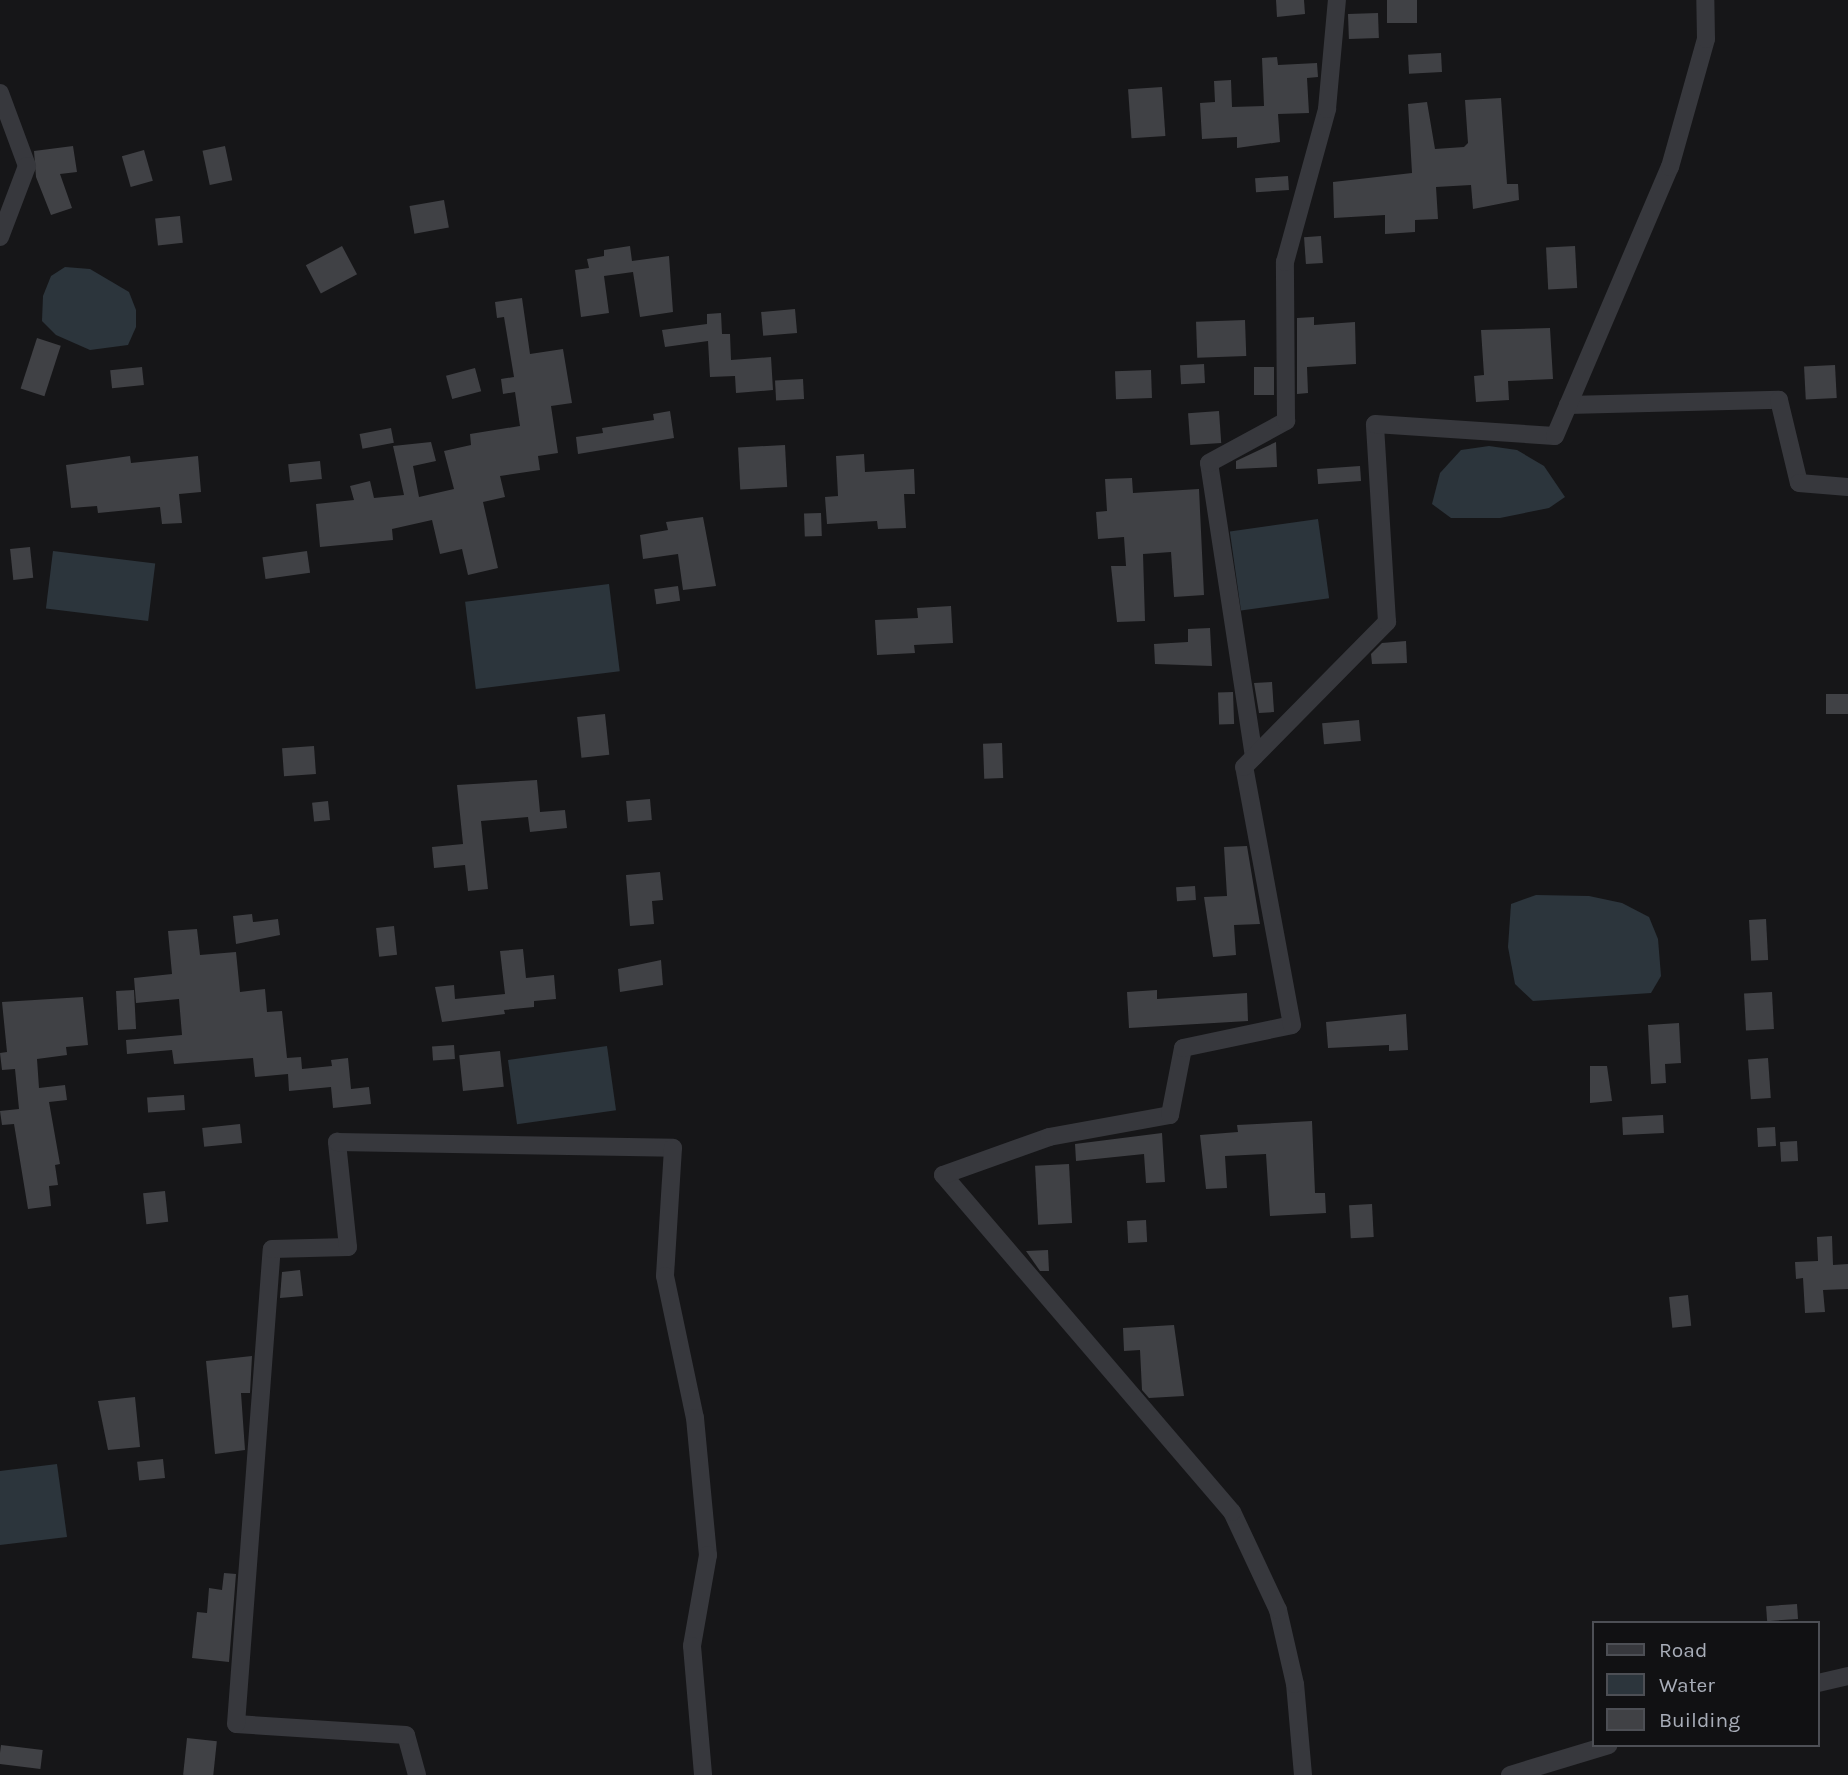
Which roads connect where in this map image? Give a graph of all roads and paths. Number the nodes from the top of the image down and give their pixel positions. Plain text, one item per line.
1 (1337, 0) edge
2 (1705, 0) edge
3 (0, 93) edge
4 (0, 237) edge
5 (1568, 405) junction
6 (1848, 487) edge
7 (1254, 757) junction
8 (1848, 1676) edge
9 (1820, 1683) edge
10 (1602, 1747) edge
11 (417, 1775) edge
12 (704, 1775) edge
13 (1303, 1775) edge
14 (1510, 1775) edge

1 - 7 street
2 - 5 street
3 - 4 street
5 - 6 street
5 - 7 street
7 - 13 street
8 - 9 street
10 - 14 street
11 - 12 street

